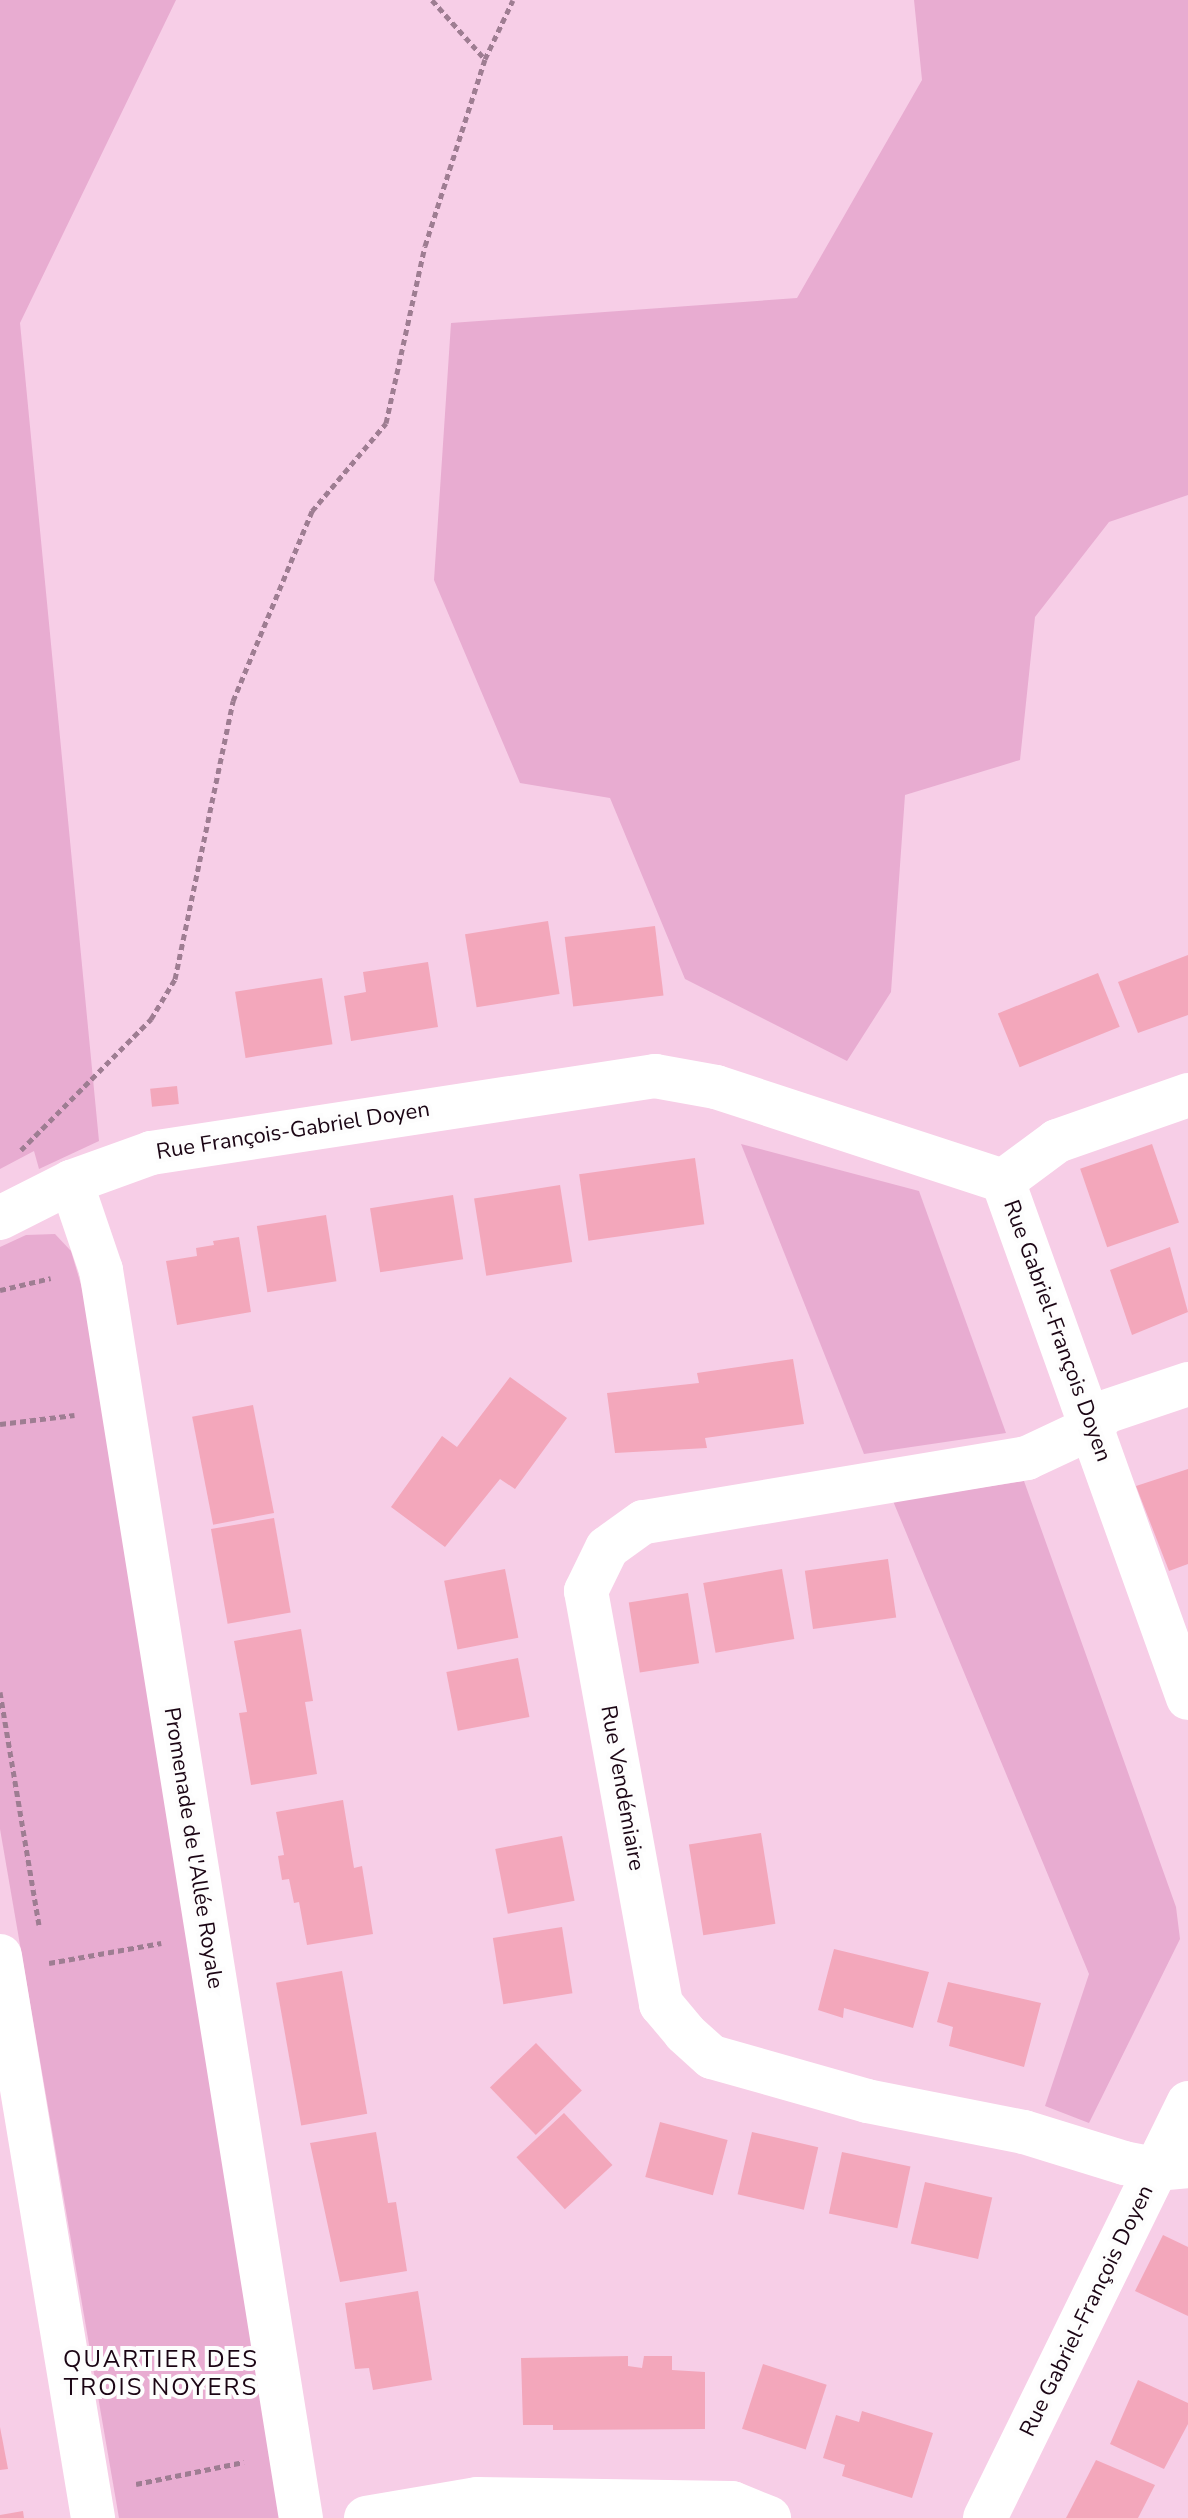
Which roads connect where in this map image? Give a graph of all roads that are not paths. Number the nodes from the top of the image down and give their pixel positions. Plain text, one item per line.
1 (550, 1091) joint
2 (1188, 1095) edge
3 (1003, 1181) junction
4 (71, 1182) junction
5 (0, 1218) edge
6 (1188, 1384) edge
7 (1091, 1428) junction
8 (1188, 1698) edge
9 (0, 1956) edge
10 (1188, 2103) edge
11 (1172, 2168) edge
12 (93, 2518) edge
13 (301, 2518) edge
14 (366, 2518) edge
15 (769, 2518) edge
16 (985, 2518) edge

1 - 3 street, Rue Gabriel-François Doyen
1 - 4 street, Rue François-Gabriel Doyen
2 - 3 street
3 - 7 street, Rue Gabriel-François Doyen
4 - 5 street, Rue François-Gabriel Doyen
4 - 13 street, Promenade de l'Allée Royale
6 - 7 street, Rue Vendémiaire
7 - 8 street, Rue Gabriel-François Doyen
7 - 11 street, Rue Vendémiaire
9 - 12 street
10 - 11 street, Rue Gabriel-François Doyen
11 - 16 street, Rue Gabriel-François Doyen
14 - 15 street

